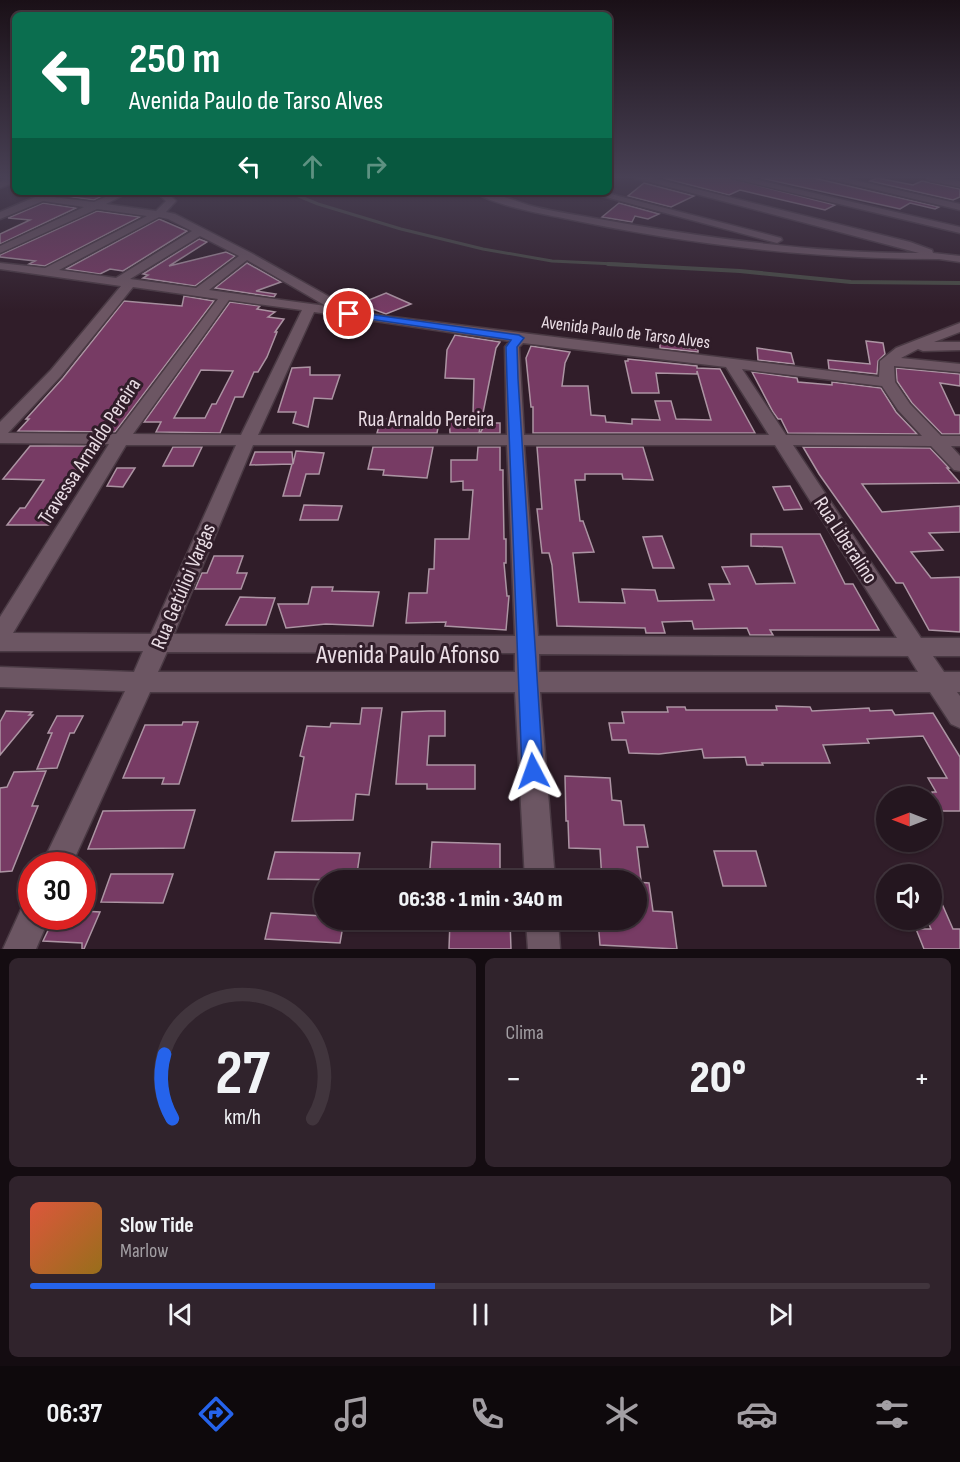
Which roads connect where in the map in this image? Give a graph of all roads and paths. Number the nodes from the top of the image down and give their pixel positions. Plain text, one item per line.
1 (60, 222) edge
2 (142, 222) edge
3 (182, 222) edge
4 (601, 222) edge
5 (709, 222) edge
6 (816, 222) edge
7 (926, 222) edge
8 (960, 230) edge
9 (199, 232) junction
10 (0, 250) edge
11 (819, 250) junction
12 (247, 255) junction
13 (939, 256) junction
14 (960, 259) edge
15 (0, 266) edge
16 (47, 272) junction
17 (124, 282) junction
18 (197, 293) junction
19 (226, 296) junction
20 (310, 307) junction
21 (349, 314) junction
22 (960, 327) edge
23 (519, 338) junction
24 (960, 346) edge
25 (914, 347) junction
26 (886, 361) junction
27 (731, 363) junction
28 (960, 368) edge
29 (887, 381) junction
30 (0, 432) edge
31 (0, 438) edge
32 (782, 439) junction
33 (120, 440) junction
34 (248, 440) junction
35 (936, 441) junction
36 (960, 441) edge
37 (515, 442) junction
38 (960, 466) edge
39 (0, 638) edge
40 (0, 642) edge
41 (158, 643) junction
42 (527, 644) junction
43 (960, 647) edge
44 (915, 648) junction
45 (0, 677) edge
46 (142, 682) junction
47 (949, 682) edge
48 (527, 683) junction
49 (960, 717) edge
50 (63, 852) edge
51 (539, 870) edge
52 (28, 930) edge
53 (543, 930) edge
54 (19, 949) edge
55 (544, 949) edge

1 - 10 street
2 - 16 street
3 - 9 street
4 - 11 street
5 - 11 street
6 - 13 street
7 - 8 street
9 - 12 street
9 - 17 street
11 - 13 street
12 - 18 street
12 - 21 street
13 - 14 street
15 - 16 street, Avenida Paulo de Tarso Alves
16 - 17 street, Avenida Paulo de Tarso Alves
17 - 18 street, Avenida Paulo de Tarso Alves
17 - 30 street
18 - 19 street, Avenida Paulo de Tarso Alves
19 - 20 street, Avenida Paulo de Tarso Alves
19 - 33 street, Travessa Arnaldo Pereira
20 - 21 street, Avenida Paulo de Tarso Alves
20 - 34 street, Rua Getúlioi Vargas
21 - 23 street, Avenida Paulo de Tarso Alves
22 - 25 street
23 - 27 street, Avenida Paulo de Tarso Alves
23 - 37 street
24 - 25 street
25 - 26 street
26 - 28 street
26 - 29 street
27 - 29 street, Avenida Paulo de Tarso Alves
27 - 32 street, Rua Liberalino
29 - 35 street
31 - 33 street, Rua Arnaldo Pereira
32 - 35 street, Rua Arnaldo Pereira
32 - 37 street, Rua Arnaldo Pereira
32 - 44 street, Rua Liberalino
33 - 34 street, Rua Arnaldo Pereira
33 - 39 street, Travessa Arnaldo Pereira
34 - 37 street, Rua Arnaldo Pereira
34 - 41 street, Rua Getúlioi Vargas
35 - 36 street, Rua Arnaldo Pereira
35 - 38 street
37 - 42 street
40 - 41 street, Avenida Paulo Afonso
41 - 42 street, Avenida Paulo Afonso
41 - 46 street, Rua Getúlioi Vargas
42 - 44 street, Avenida Paulo Afonso
42 - 48 street
43 - 44 street, Avenida Paulo Afonso
44 - 47 street, Rua Liberalino
45 - 46 street, Avenida Paulo Afonso
46 - 48 street, Avenida Paulo Afonso
46 - 50 street, Rua Getúlioi Vargas
47 - 48 street, Avenida Paulo Afonso
47 - 49 street, Rua Liberalino
48 - 51 street
52 - 54 street
53 - 55 street

